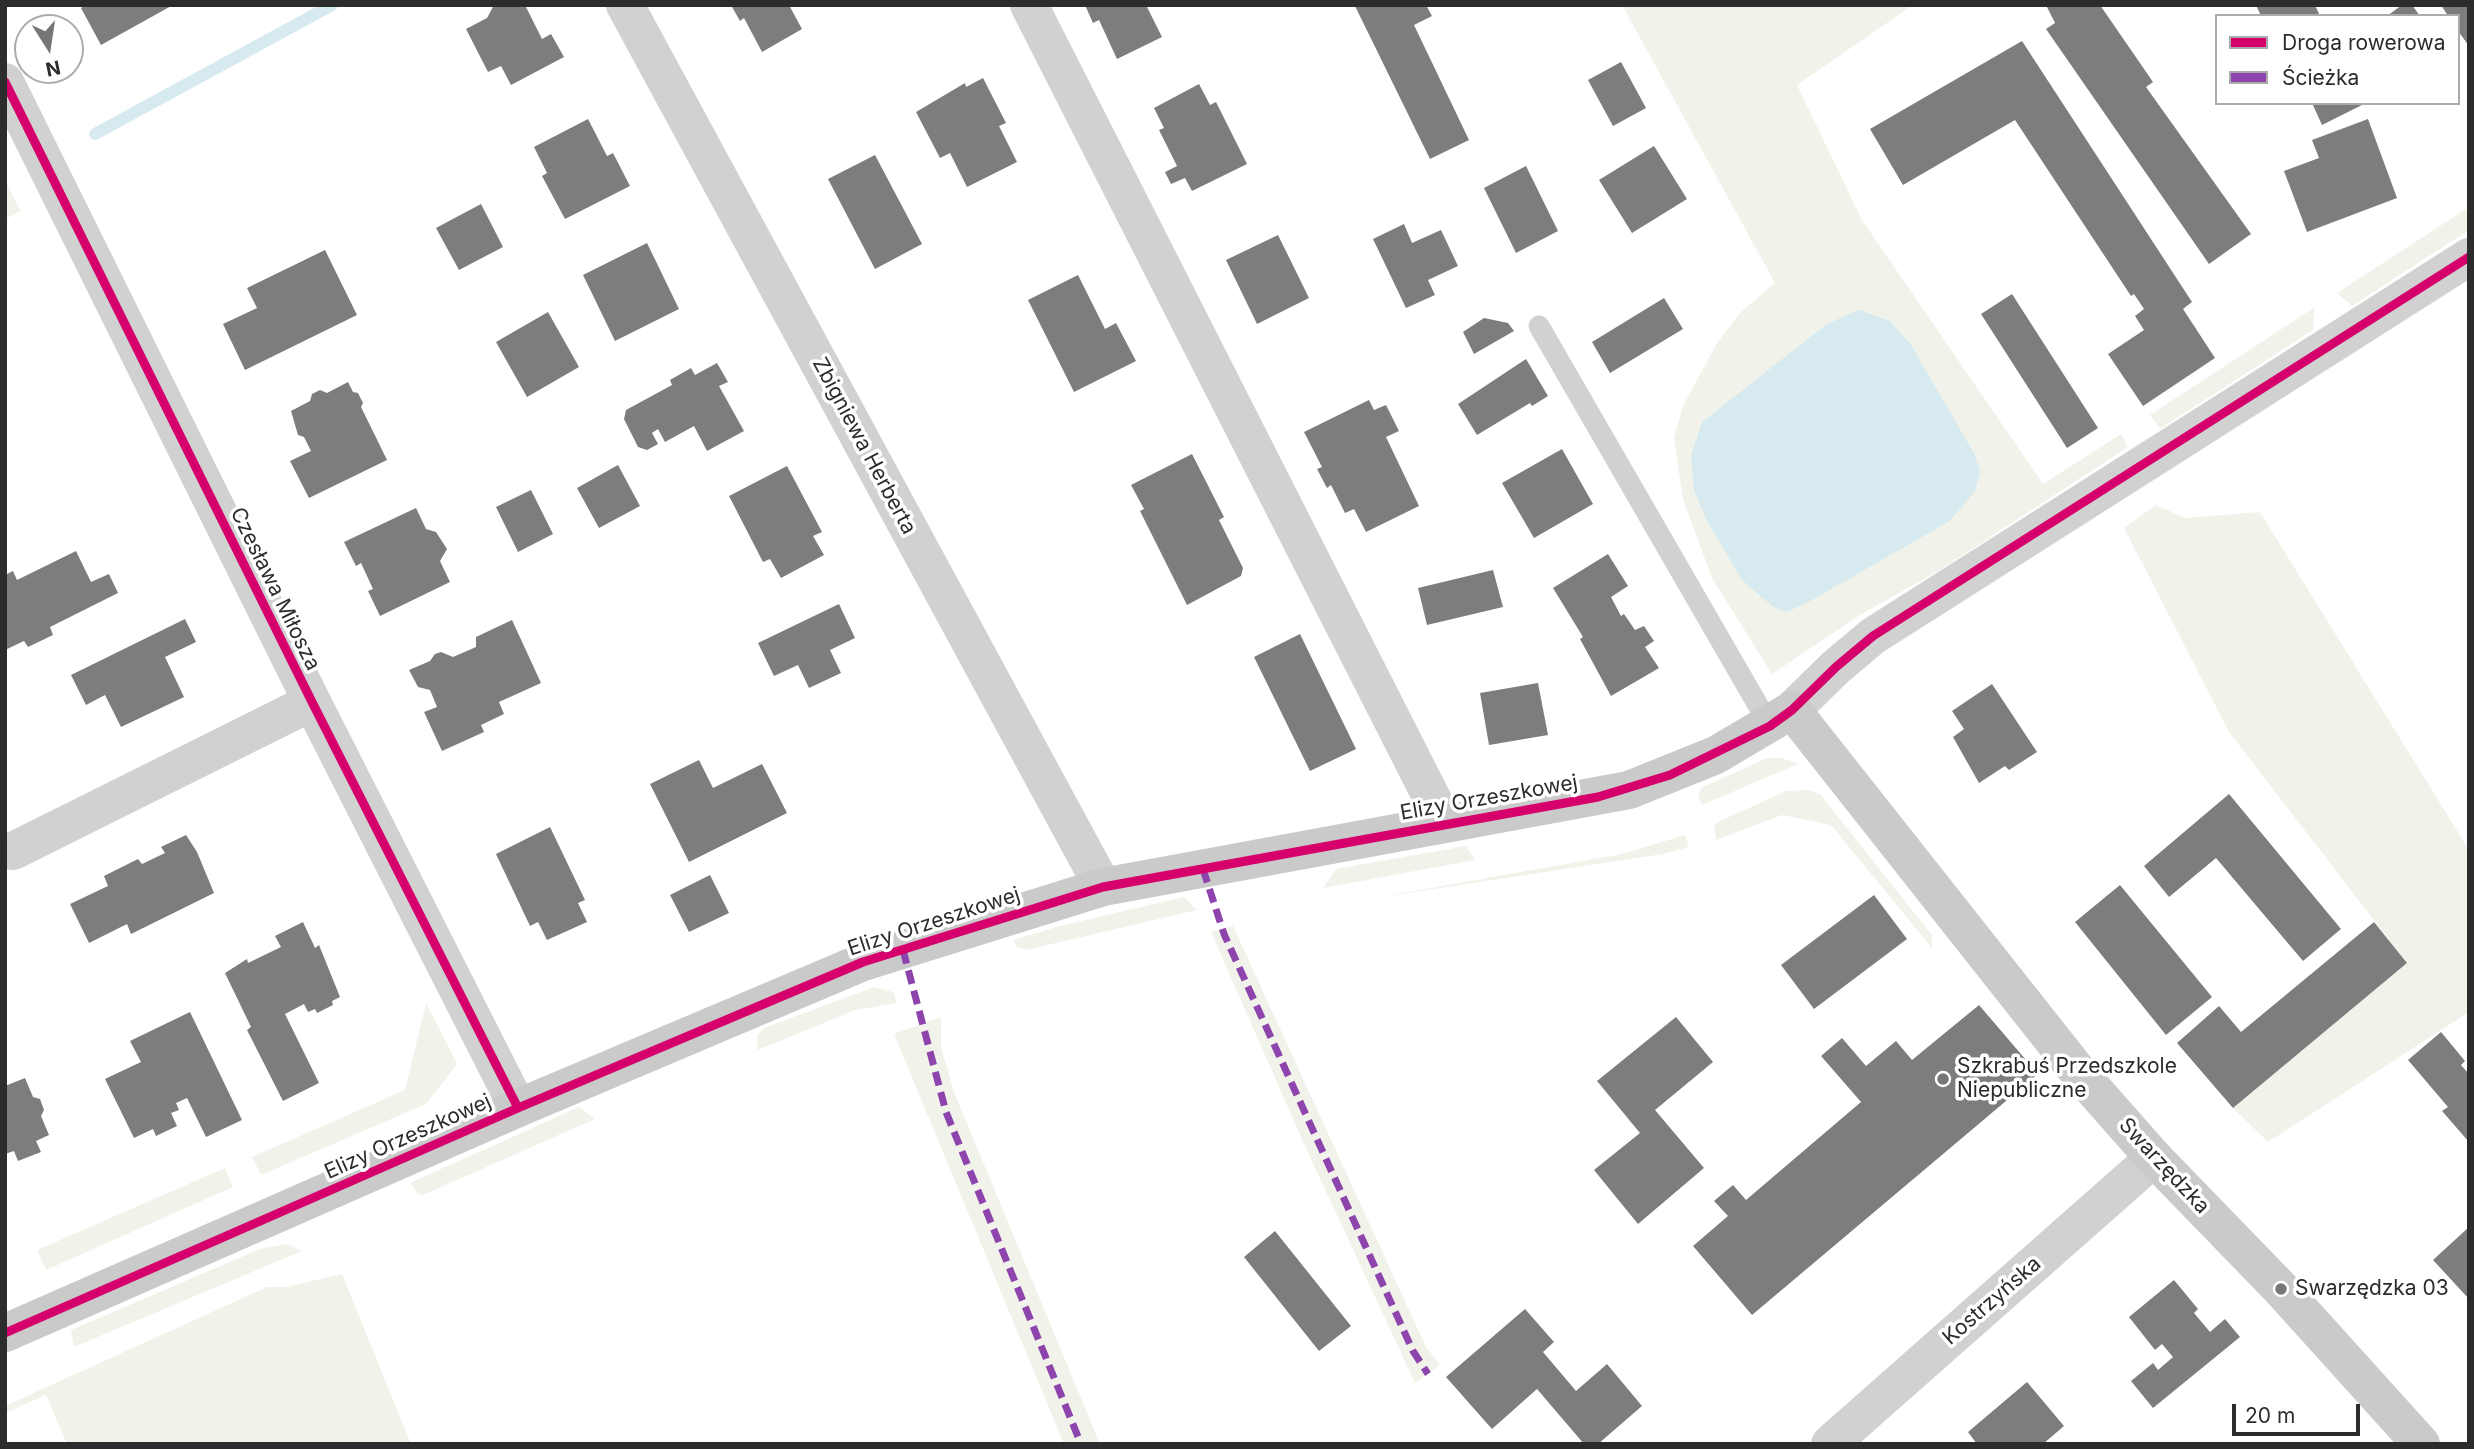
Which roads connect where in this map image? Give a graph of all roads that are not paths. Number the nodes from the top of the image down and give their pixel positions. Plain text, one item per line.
1 (625, 5) edge
2 (1030, 5) edge
3 (5, 82) edge
4 (2469, 257) edge
5 (1539, 326) dead end
6 (312, 702) junction
7 (1781, 718) junction
8 (1444, 824) junction
9 (13, 851) dead end
10 (1103, 887) junction
11 (519, 1108) junction
12 (2154, 1158) junction
13 (5, 1333) edge
14 (1830, 1444) edge
15 (2421, 1444) edge

1 - 10 street, Zbigniewa Herberta
2 - 8 street
3 - 6 street, Czesława Miłosza
4 - 7 street
5 - 7 lane
6 - 9 street, Czesława Miłosza
6 - 11 street, Czesława Miłosza
7 - 8 street, Elizy Orzeszkowej
7 - 12 street, Swarzędzka
8 - 10 street, Elizy Orzeszkowej
10 - 11 street, Elizy Orzeszkowej
11 - 13 street, Elizy Orzeszkowej
12 - 14 street, Kostrzyńska
12 - 15 street, Swarzędzka

